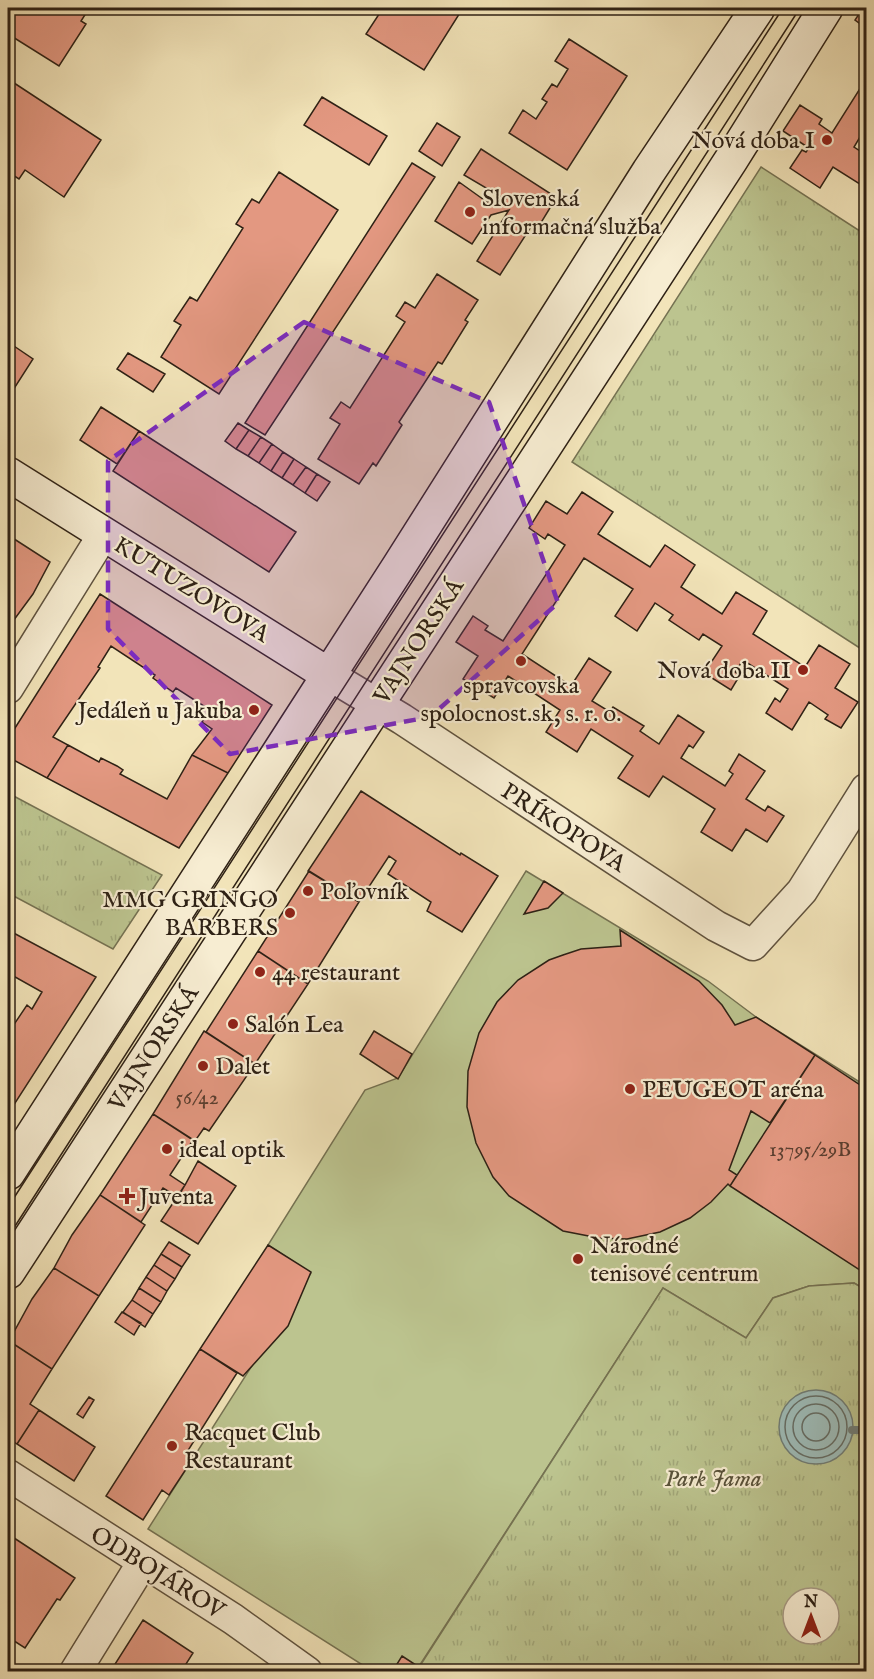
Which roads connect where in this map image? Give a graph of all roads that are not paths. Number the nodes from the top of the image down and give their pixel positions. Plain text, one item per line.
1 (758, 8) edge
2 (826, 8) edge
3 (8, 474) edge
4 (103, 535) junction
5 (329, 675) junction
6 (8, 688) edge
7 (377, 704) junction
8 (867, 789) edge
9 (8, 1173) edge
10 (8, 1272) edge
11 (8, 1475) edge
12 (143, 1562) junction
13 (75, 1671) edge
14 (307, 1671) edge

1 - 5 main road
2 - 7 main road, VAJNORSKÁ
3 - 4 main road, KUTUZOVOVA
4 - 5 main road, KUTUZOVOVA
4 - 6 street
5 - 7 street, KUTUZOVOVA
5 - 9 main road
7 - 8 street, PRÍKOPOVA
7 - 10 main road, VAJNORSKÁ
11 - 12 street, ODBOJÁROV
12 - 13 street
12 - 14 street, ODBOJÁROV

